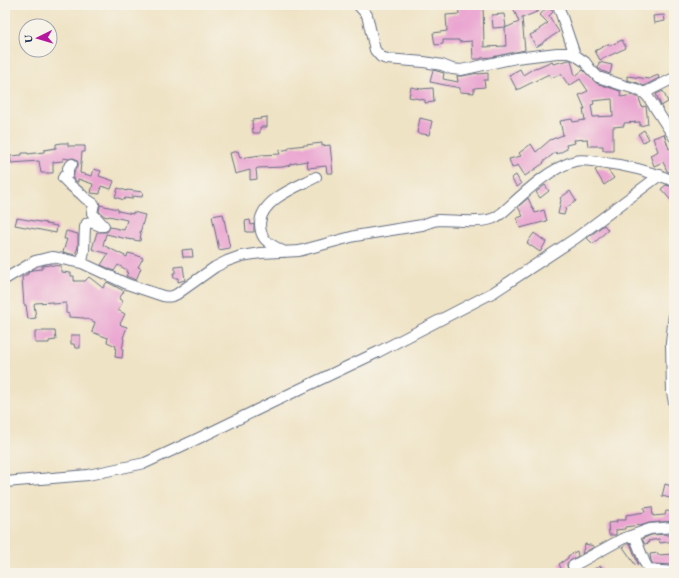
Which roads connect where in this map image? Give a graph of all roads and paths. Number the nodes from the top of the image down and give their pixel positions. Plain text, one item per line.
1 (358, 5) edge
2 (558, 5) edge
3 (575, 55) junction
4 (674, 78) edge
5 (644, 93) junction
6 (674, 137) edge
7 (72, 164) dead end
8 (660, 175) junction
9 (316, 177) dead end
10 (674, 181) edge
11 (284, 252) junction
12 (82, 263) junction
13 (5, 279) edge
14 (674, 315) edge
15 (674, 403) edge
16 (5, 482) edge
17 (674, 527) edge
18 (634, 535) junction
19 (573, 566) dead end
20 (674, 572) edge

1 - 3 street
2 - 3 street
3 - 5 street
4 - 5 street
5 - 6 street
7 - 12 street
8 - 10 street
8 - 11 street
8 - 16 street
9 - 11 street
11 - 12 street
12 - 13 street
14 - 15 street
17 - 18 street
18 - 19 street
18 - 20 street

